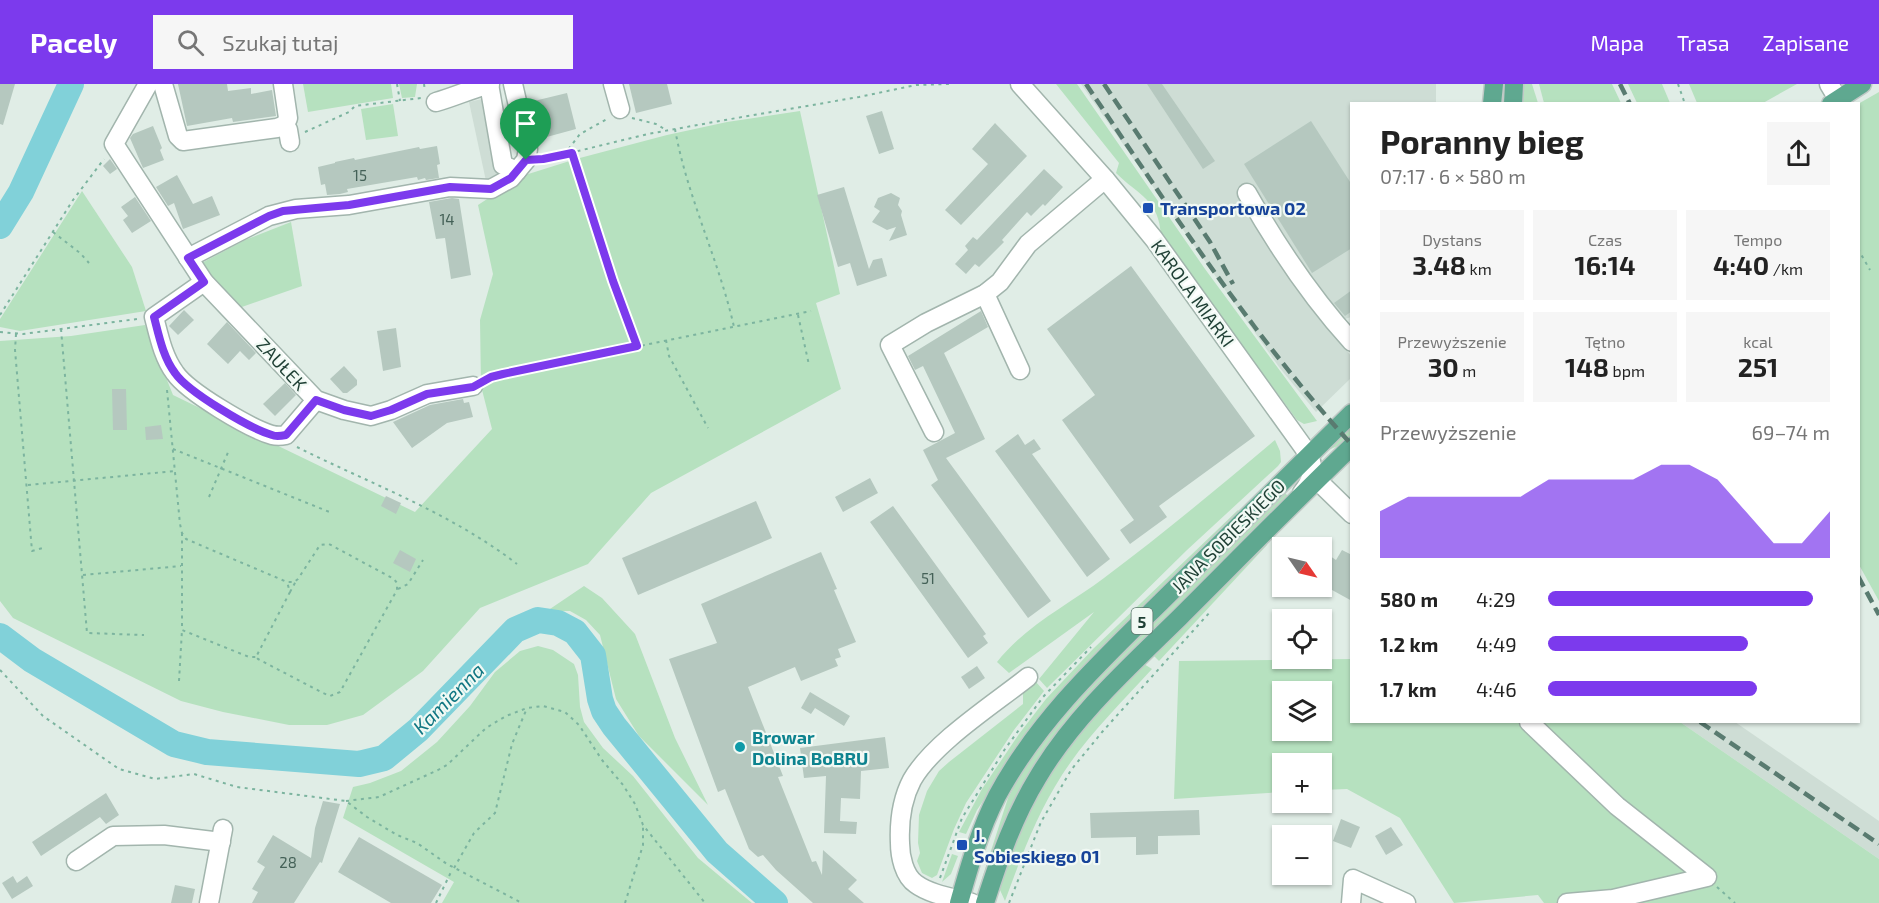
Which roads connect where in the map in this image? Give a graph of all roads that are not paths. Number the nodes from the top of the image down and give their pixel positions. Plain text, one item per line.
1 (148, 84) edge
2 (163, 84) edge
3 (283, 84) edge
4 (489, 84) edge
5 (513, 84) edge
6 (613, 84) edge
7 (1020, 84) edge
8 (1494, 84) edge
9 (1514, 84) edge
10 (1863, 84) edge
11 (1832, 99) edge
12 (438, 101) road end
13 (1492, 102) edge
14 (1513, 102) edge
15 (620, 109) road end
16 (522, 165) junction
17 (1105, 179) junction
18 (1246, 193) dead end
19 (188, 258) junction
20 (204, 282) junction
21 (985, 294) junction
22 (1350, 340) edge
23 (1020, 370) dead end
24 (473, 387) road end
25 (316, 400) junction
26 (1350, 415) edge
27 (934, 432) dead end
28 (1350, 446) edge
29 (1350, 447) edge
30 (1309, 455) junction
31 (1317, 480) junction
32 (1297, 500) junction
33 (1350, 512) edge
34 (1028, 677) dead end
35 (1530, 723) edge
36 (76, 861) dead end
37 (964, 902) edge
38 (209, 903) edge
39 (986, 903) edge
40 (1351, 903) edge
41 (1406, 903) edge
42 (1568, 903) edge

1 - 19 street, ZAUŁEK
2 - 3 street
4 - 12 street
4 - 16 street
5 - 16 street
6 - 15 street
7 - 17 street, KAROLA MIARKI
8 - 13 main road
9 - 14 main road
10 - 11 main road
16 - 19 street
17 - 21 street
17 - 30 street, KAROLA MIARKI
18 - 22 street
19 - 20 street, ZAUŁEK
20 - 25 street, ZAUŁEK
20 - 25 street
21 - 23 street
21 - 27 street
24 - 25 street, ZAUŁEK
26 - 30 main road, JANA SOBIESKIEGO / 5
28 - 30 street
29 - 31 main road, JANA SOBIESKIEGO / 5
30 - 32 street
30 - 37 main road, JANA SOBIESKIEGO / 5
31 - 32 main road, JANA SOBIESKIEGO / 5
31 - 33 street
32 - 39 main road, JANA SOBIESKIEGO / 5
34 - 37 street
35 - 42 street
36 - 38 street
40 - 41 street

